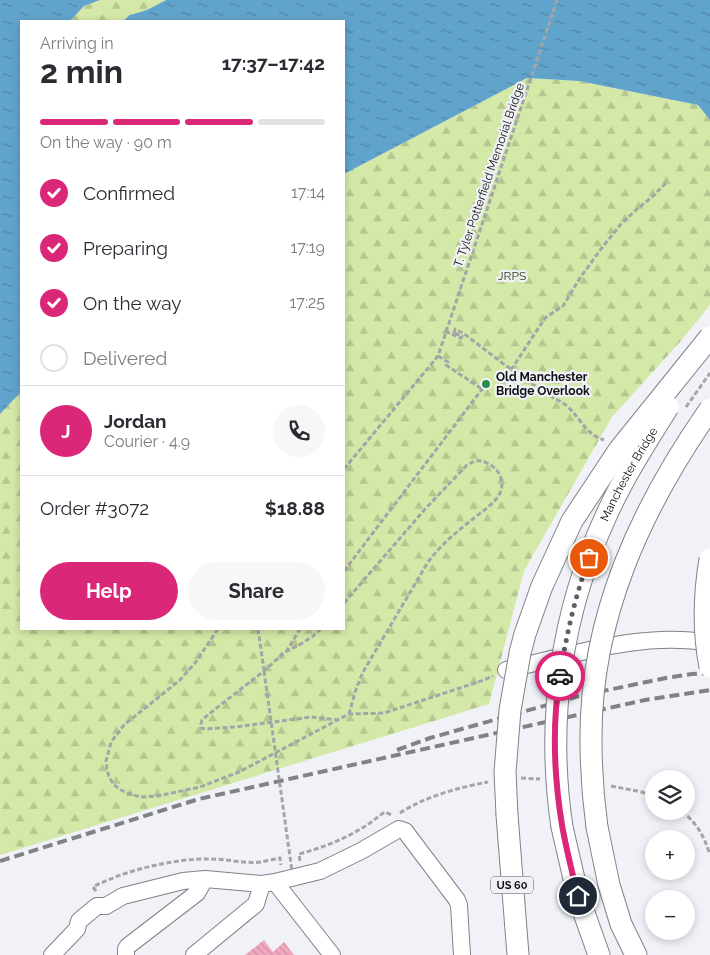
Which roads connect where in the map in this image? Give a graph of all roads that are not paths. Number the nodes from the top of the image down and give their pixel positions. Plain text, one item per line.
1 (710, 337) edge
2 (710, 342) edge
3 (710, 409) edge
4 (710, 559) edge
5 (710, 643) edge
6 (710, 667) edge
7 (506, 670) road end
8 (277, 878) junction
9 (205, 879) junction
10 (57, 953) edge
11 (126, 955) edge
12 (194, 955) edge
13 (332, 955) edge
14 (462, 955) edge
15 (518, 955) edge
16 (599, 955) edge
17 (636, 955) edge

1 - 15 main road, US 60, bridge
2 - 16 main road, Manchester Bridge, bridge
3 - 17 main road, bridge
4 - 6 main road, bridge
5 - 7 lane
8 - 9 lane
8 - 12 lane
8 - 13 lane
8 - 14 lane
9 - 10 lane
9 - 11 lane

